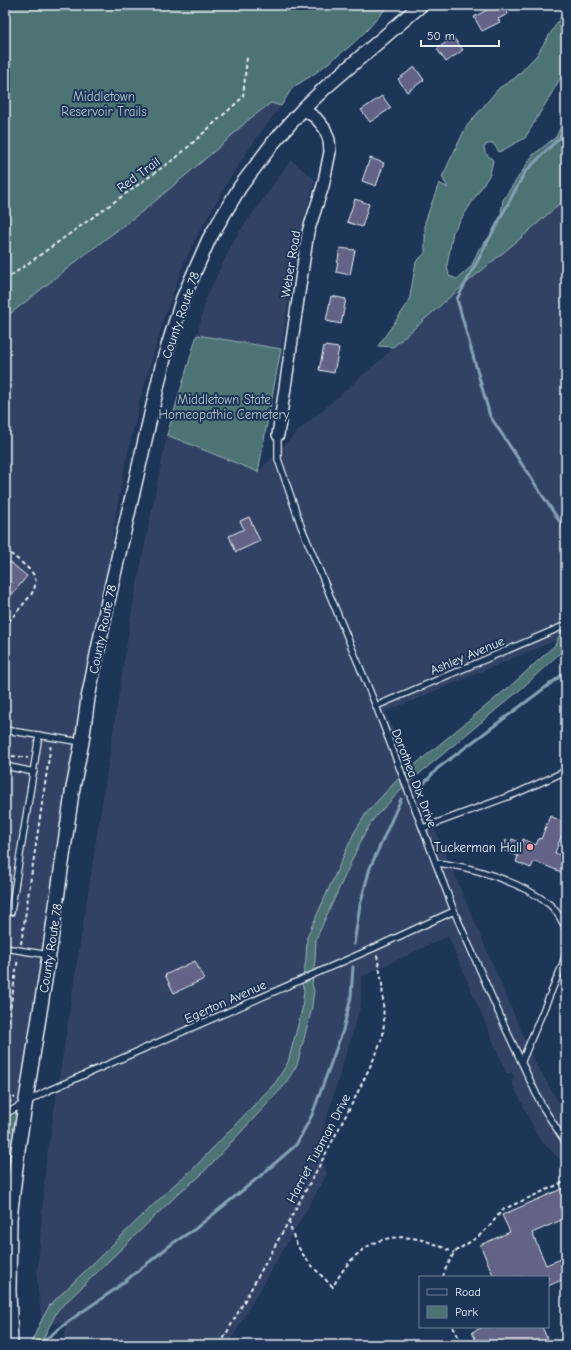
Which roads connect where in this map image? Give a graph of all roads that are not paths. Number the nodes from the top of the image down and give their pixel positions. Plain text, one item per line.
1 (421, 5) edge
2 (303, 109) junction
3 (278, 435) joint
4 (566, 625) edge
5 (376, 706) junction
6 (5, 730) edge
7 (39, 735) junction
8 (82, 742) junction
9 (5, 766) edge
10 (566, 771) edge
11 (34, 772) junction
12 (423, 828) junction
13 (436, 863) junction
14 (454, 911) junction
15 (11, 912) dead end
16 (566, 929) edge
17 (5, 948) edge
18 (566, 953) edge
19 (49, 955) junction
20 (522, 1061) junction
21 (25, 1102) junction
22 (5, 1114) edge
23 (566, 1143) edge
24 (11, 1345) edge

1 - 2 street, County Route 78
2 - 3 street, Weber Road
2 - 8 street, County Route 78
3 - 5 lane, Dorothea Dix Drive
4 - 5 lane, Ashley Avenue
5 - 12 lane, Dorothea Dix Drive
6 - 7 lane
7 - 8 lane
7 - 11 lane
8 - 19 street, County Route 78
9 - 11 lane
10 - 12 lane
11 - 15 lane
12 - 13 lane, Dorothea Dix Drive
13 - 14 lane, Dorothea Dix Drive
13 - 16 lane
14 - 20 lane, Dorothea Dix Drive
14 - 21 lane, Egerton Avenue
17 - 19 lane
18 - 20 lane
19 - 21 street, County Route 78
20 - 23 lane, Dorothea Dix Drive
21 - 22 lane, Egerton Avenue
21 - 24 street, County Route 78

